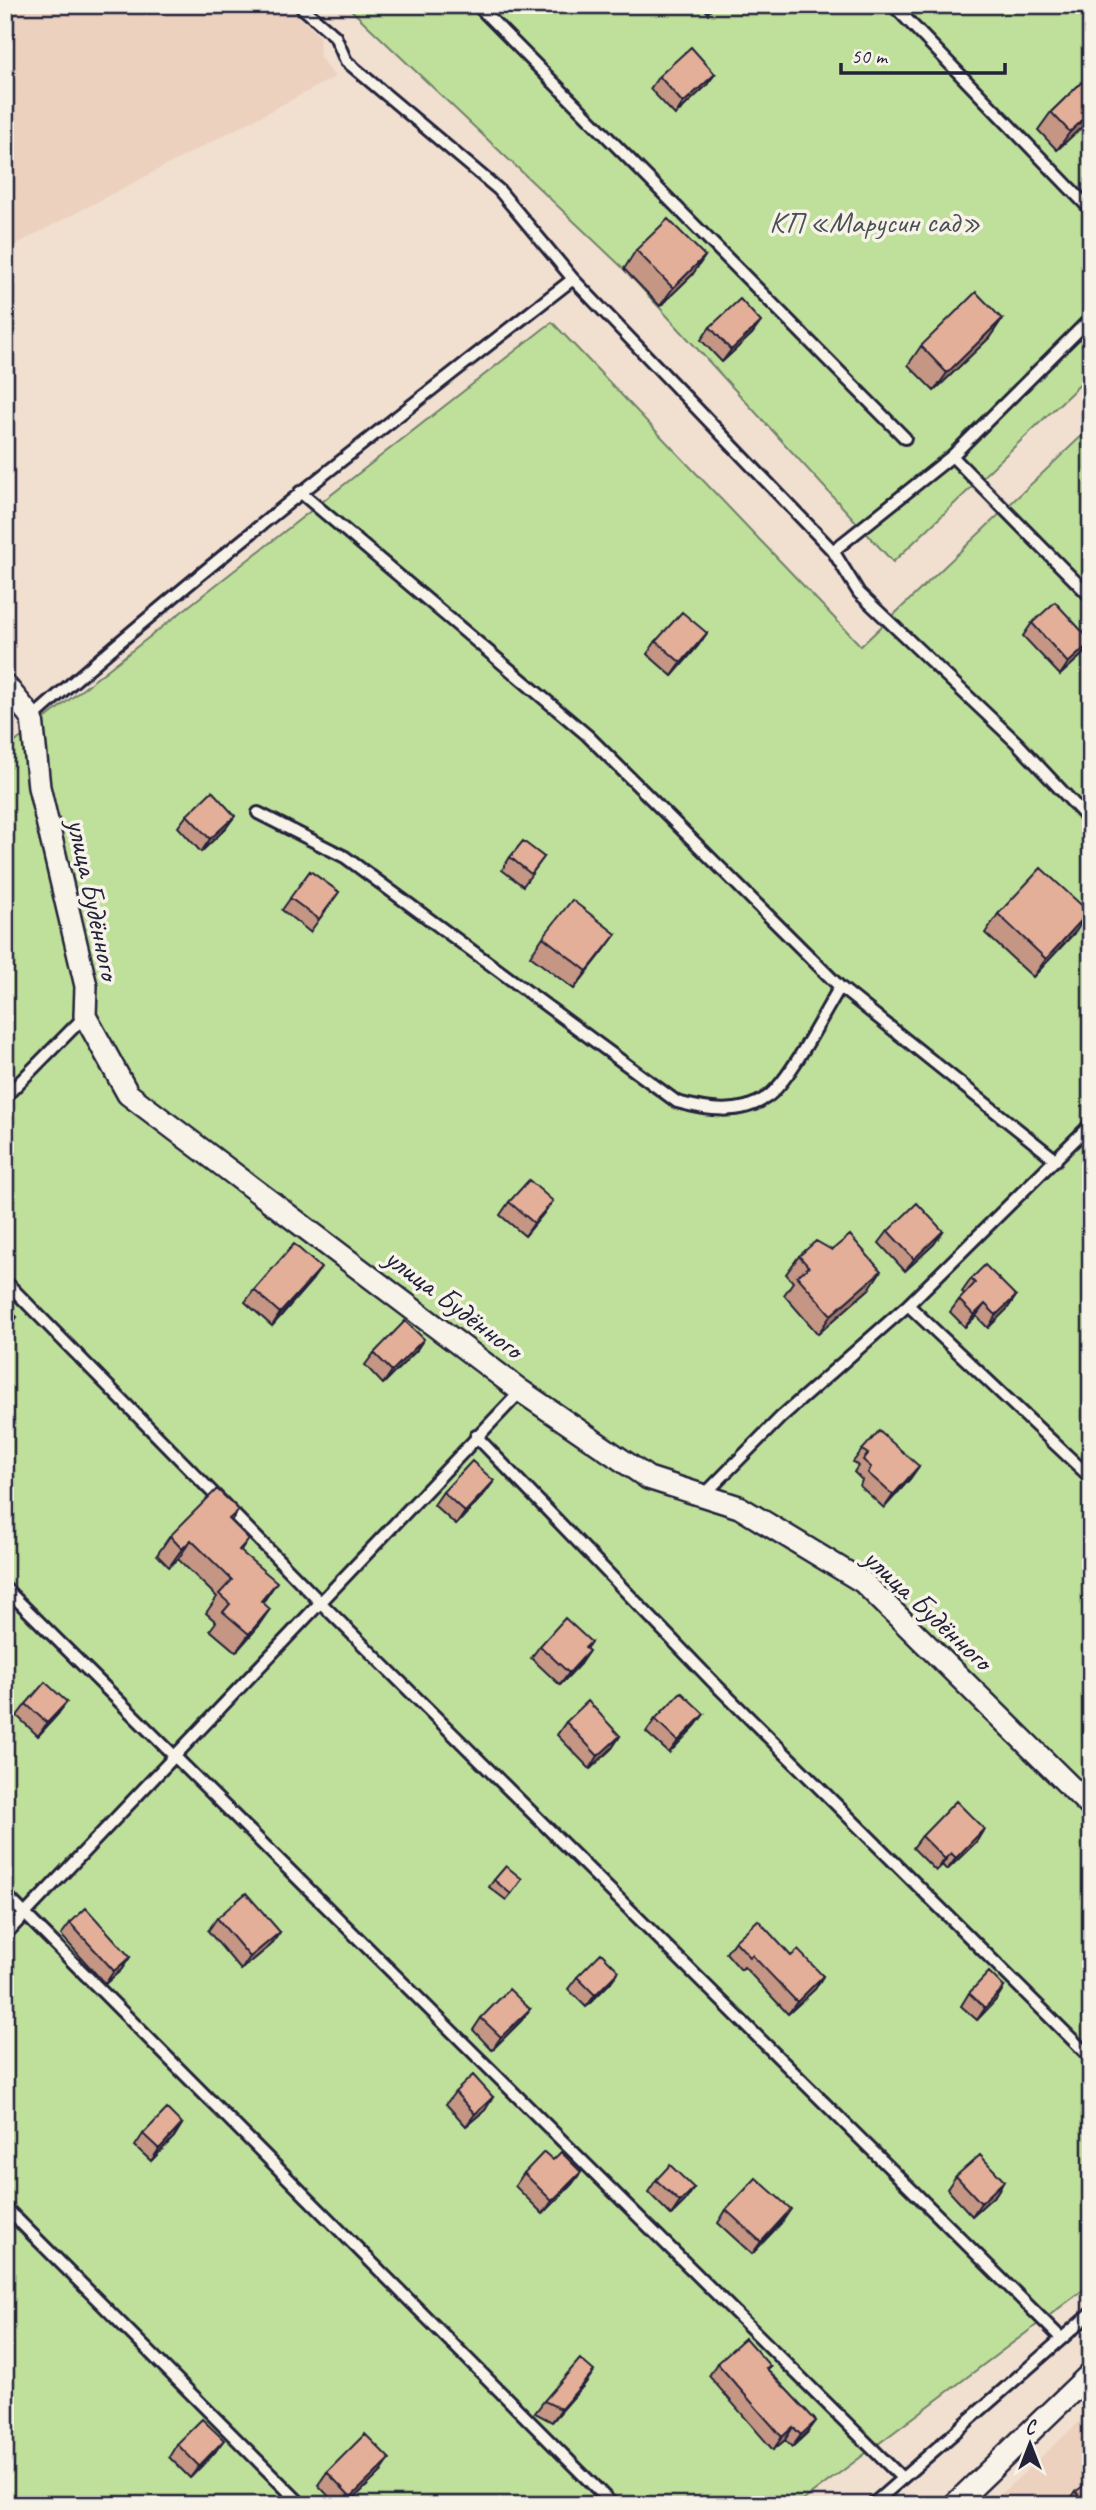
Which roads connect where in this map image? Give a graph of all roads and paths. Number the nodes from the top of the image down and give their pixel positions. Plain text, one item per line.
1 (299, 5) edge
2 (477, 5) edge
3 (893, 5) edge
4 (1091, 210) edge
5 (573, 279) junction
6 (1091, 318) edge
7 (905, 438) dead end
8 (952, 456) junction
9 (300, 492) junction
10 (833, 551) junction
11 (1091, 597) edge
12 (5, 685) edge
13 (32, 719) junction
14 (258, 813) dead end
15 (1091, 822) edge
16 (839, 987) junction
17 (85, 1016) junction
18 (5, 1097) edge
19 (1091, 1124) edge
20 (1056, 1160) junction
21 (5, 1281) edge
22 (908, 1305) junction
23 (521, 1391) junction
24 (476, 1436) junction
25 (1091, 1478) edge
26 (705, 1494) junction
27 (5, 1588) edge
28 (322, 1604) junction
29 (175, 1757) junction
30 (1091, 1807) edge
31 (5, 1894) edge
32 (25, 1914) junction
33 (5, 1935) edge
34 (1091, 2058) edge
35 (5, 2207) edge
36 (1091, 2313) edge
37 (1061, 2338) junction
38 (1091, 2374) edge
39 (902, 2478) junction
40 (302, 2505) edge
41 (613, 2505) edge
42 (872, 2505) edge
43 (954, 2505) edge

1 - 5 lane
2 - 7 lane
3 - 4 lane
5 - 9 lane
5 - 10 lane
6 - 8 lane
8 - 10 lane
8 - 11 lane
9 - 13 lane
9 - 16 lane
10 - 15 lane
12 - 13 street
13 - 17 street, улица Будённого
14 - 16 lane
16 - 20 lane
17 - 18 lane
17 - 23 street, улица Будённого
19 - 20 lane
20 - 22 lane
21 - 28 lane
22 - 25 lane
22 - 26 lane
23 - 24 lane
23 - 26 street, улица Будённого
24 - 28 lane
24 - 34 lane
26 - 30 street, улица Будённого
27 - 29 lane
28 - 29 lane
28 - 37 lane
29 - 32 lane
29 - 39 lane
31 - 32 lane
32 - 33 lane
32 - 41 lane
35 - 40 lane
36 - 37 lane
37 - 39 lane
38 - 43 street
39 - 42 lane

